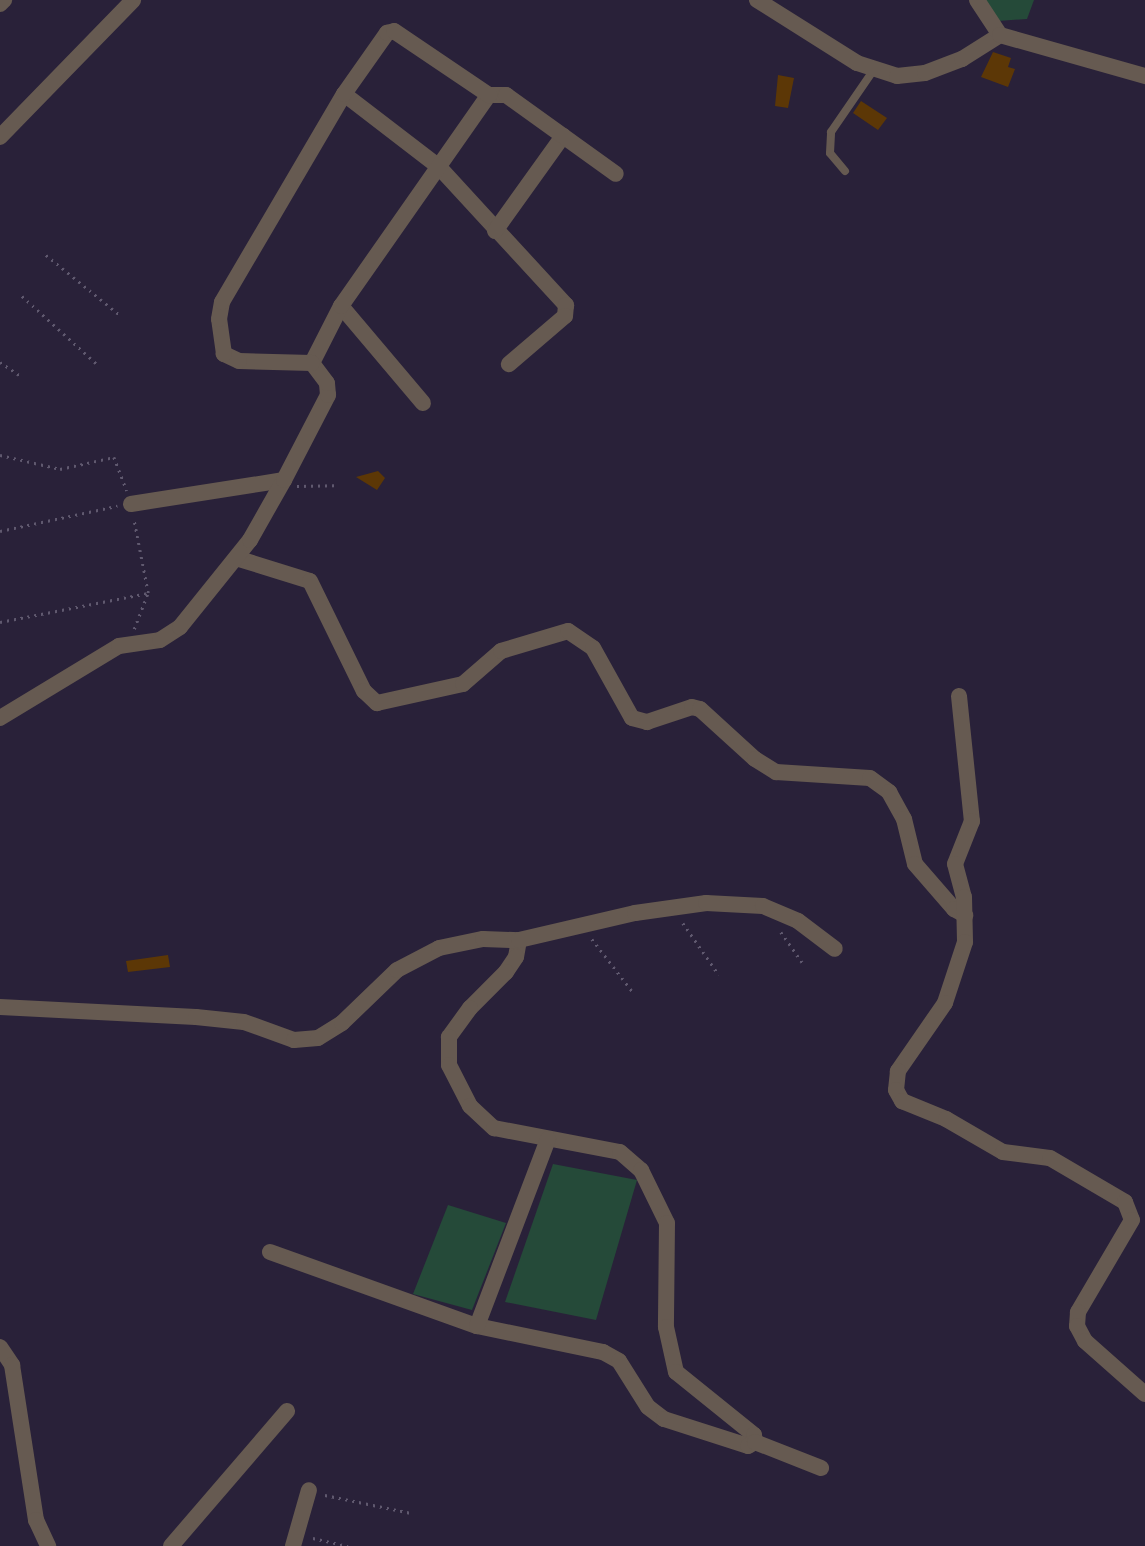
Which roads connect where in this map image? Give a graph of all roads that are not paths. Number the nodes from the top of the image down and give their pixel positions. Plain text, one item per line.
1 (4, 0) edge
2 (757, 0) edge
3 (977, 0) edge
4 (0, 4) edge
5 (123, 4) edge
6 (1000, 35) junction
7 (873, 71) junction
8 (1145, 76) edge
9 (344, 94) junction
10 (489, 95) junction
11 (563, 136) junction
12 (0, 137) edge
13 (439, 167) junction
14 (845, 171) dead end
15 (615, 174) dead end
16 (495, 231) junction
17 (341, 306) junction
18 (312, 363) junction
19 (509, 364) dead end
20 (423, 403) dead end
21 (282, 484) junction
22 (131, 504) road end
23 (236, 558) junction
24 (959, 696) dead end
25 (0, 718) edge
26 (965, 915) junction
27 (519, 940) junction
28 (835, 949) dead end
29 (0, 1007) edge
30 (548, 1139) junction
31 (270, 1252) dead end
32 (477, 1326) junction
33 (0, 1347) edge
34 (1145, 1394) edge
35 (287, 1410) dead end
36 (755, 1442) junction
37 (821, 1468) dead end
38 (309, 1490) road end
39 (294, 1540) edge
40 (48, 1546) edge
41 (171, 1546) edge

1 - 4 street
2 - 7 street
3 - 6 street
5 - 12 street
6 - 7 street
6 - 8 street
7 - 14 lane
9 - 10 street
9 - 13 street
9 - 18 street
10 - 11 street
10 - 13 street
11 - 15 street
11 - 16 street
13 - 16 street
13 - 17 street
16 - 19 street
17 - 18 street
17 - 20 street
18 - 21 street
21 - 22 street
21 - 23 street
23 - 25 street
23 - 26 street
24 - 26 street
26 - 34 street
27 - 28 street
27 - 29 street
27 - 30 street
30 - 32 street
30 - 36 street
31 - 32 street
32 - 36 street
33 - 40 street
35 - 41 street
36 - 37 street
38 - 39 street

